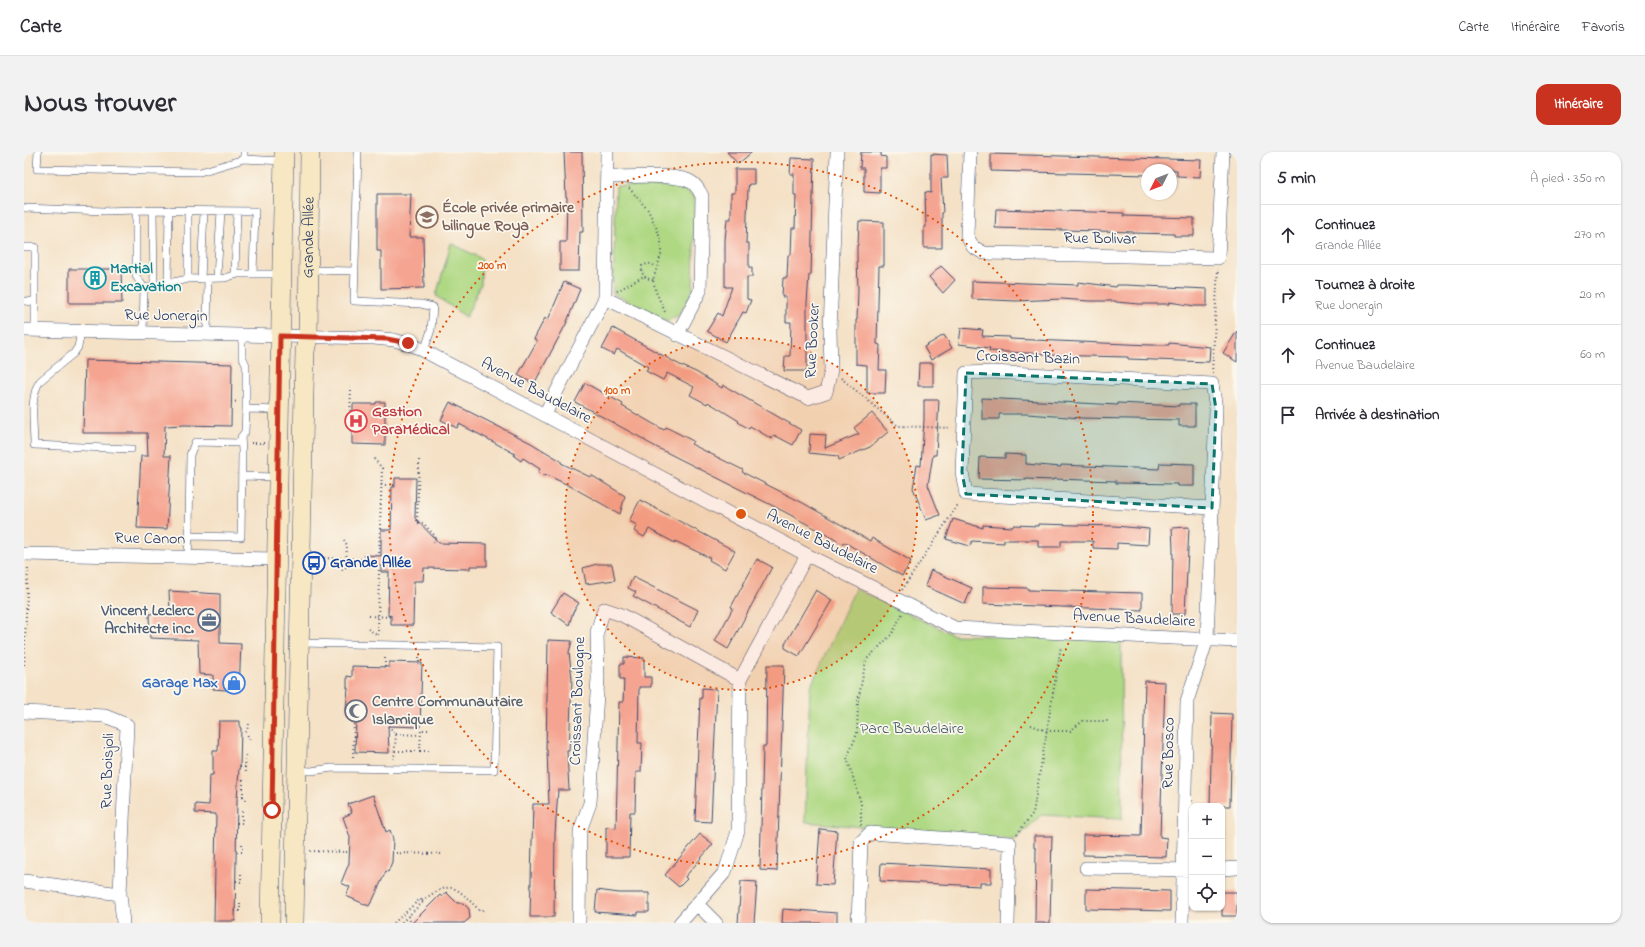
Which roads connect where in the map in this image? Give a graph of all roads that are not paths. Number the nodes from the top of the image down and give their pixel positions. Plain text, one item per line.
1 (38, 152) edge
2 (310, 152) edge
3 (358, 152) edge
4 (607, 152) edge
5 (836, 152) edge
6 (970, 152) edge
7 (1223, 152) edge
8 (244, 156) edge
9 (284, 156) edge
10 (614, 177) junction
11 (24, 208) edge
12 (136, 210) junction
13 (153, 210) junction
14 (169, 210) junction
15 (188, 211) junction
16 (204, 211) junction
17 (221, 211) junction
18 (237, 211) junction
19 (24, 247) edge
20 (310, 270) junction
21 (355, 271) junction
22 (253, 274) junction
23 (282, 274) junction
24 (235, 275) junction
25 (216, 278) junction
26 (188, 279) junction
27 (204, 279) junction
28 (168, 284) junction
29 (154, 286) junction
30 (144, 288) junction
31 (606, 298) junction
32 (24, 301) edge
33 (35, 302) junction
34 (30, 330) edge
35 (81, 332) junction
36 (143, 333) junction
37 (206, 334) junction
38 (242, 335) junction
39 (677, 335) junction
40 (280, 336) junction
41 (308, 337) junction
42 (424, 351) junction
43 (246, 409) junction
44 (279, 410) junction
45 (545, 414) junction
46 (241, 443) junction
47 (131, 449) dead end
48 (242, 476) junction
49 (278, 477) junction
50 (1212, 508) junction
51 (189, 536) junction
52 (26, 554) edge
53 (807, 555) junction
54 (188, 557) junction
55 (276, 559) junction
56 (1207, 639) junction
57 (1237, 641) edge
58 (299, 643) junction
59 (740, 680) junction
60 (24, 712) edge
61 (297, 770) junction
62 (1086, 868) dead end
63 (1237, 868) edge
64 (1225, 869) edge
65 (1187, 870) edge
66 (24, 881) edge
67 (120, 894) junction
68 (697, 904) junction
69 (123, 923) edge
70 (270, 923) edge
71 (294, 923) edge
72 (579, 923) edge
73 (680, 923) edge
74 (716, 923) edge
75 (858, 923) edge
76 (1008, 923) edge
77 (1182, 923) edge

1 - 8 lane
2 - 20 main road, Grande Allée
3 - 21 lane
4 - 10 street
5 - 39 street, Rue Booker
6 - 7 street, Rue Bolivar
8 - 9 lane
9 - 23 main road, Grande Allée
10 - 31 street
10 - 39 street
11 - 12 lane
12 - 13 lane
12 - 30 lane
13 - 14 lane
13 - 29 lane
14 - 15 lane
14 - 28 lane
15 - 16 lane
15 - 26 lane
16 - 17 lane
16 - 27 lane
17 - 18 lane
17 - 25 lane
18 - 22 lane
18 - 24 lane
19 - 33 lane
20 - 21 lane
20 - 41 main road, Grande Allée
21 - 42 lane
22 - 23 lane
22 - 24 lane
23 - 40 main road, Grande Allée
24 - 25 lane
25 - 27 lane
26 - 27 lane
26 - 28 lane
27 - 37 lane
28 - 29 lane
29 - 30 lane
30 - 36 lane
31 - 39 street, Rue Booker
31 - 45 street
32 - 33 lane
33 - 34 lane
34 - 35 street, Rue Jonergin
35 - 36 street, Rue Jonergin
35 - 47 lane
36 - 37 street, Rue Jonergin
37 - 38 street, Rue Jonergin
38 - 40 street, Rue Jonergin
38 - 43 lane
40 - 41 street, Rue Jonergin
40 - 44 main road, Grande Allée
41 - 42 street, Avenue Baudelaire
41 - 58 main road, Grande Allée
42 - 45 street, Avenue Baudelaire
43 - 44 lane
43 - 46 lane
44 - 49 main road, Grande Allée
45 - 53 street, Avenue Baudelaire
46 - 48 lane
46 - 51 lane
48 - 49 lane
48 - 51 lane
49 - 55 main road, Grande Allée
50 - 50 street, Croissant Bazin
50 - 56 street
51 - 54 lane
52 - 54 street, Rue Canon
53 - 56 street, Avenue Baudelaire
53 - 59 street
54 - 55 street, Rue Canon
55 - 70 main road, Grande Allée
56 - 57 street, Avenue Baudelaire
56 - 65 street, Rue Bosco
58 - 61 main road, Grande Allée
58 - 61 lane
59 - 68 street
59 - 72 street, Croissant Boulogne
60 - 67 street, Rue Boisjoli
61 - 71 main road, Grande Allée
62 - 65 street
63 - 64 street
65 - 77 street, Rue Bosco
66 - 67 street
67 - 69 street, Rue Boisjoli
68 - 73 street
68 - 74 street
75 - 76 street

